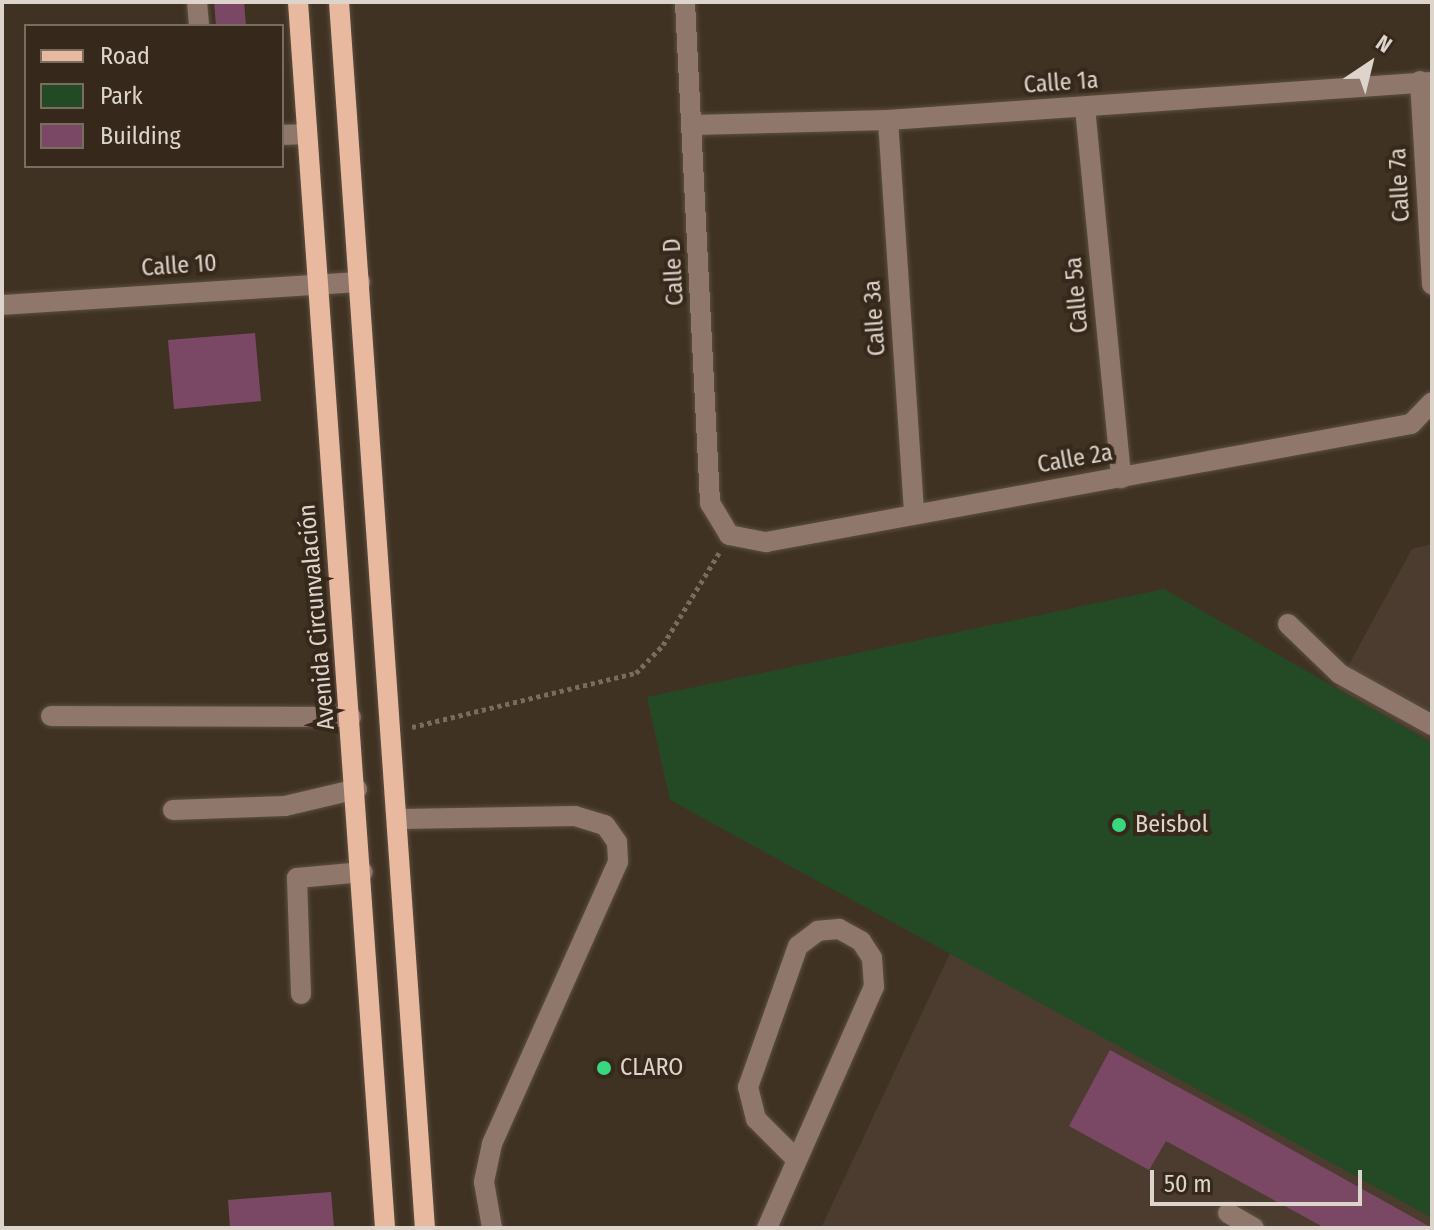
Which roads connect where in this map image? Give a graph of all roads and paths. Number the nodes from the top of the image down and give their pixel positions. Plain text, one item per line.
1 (197, 2) edge
2 (298, 2) edge
3 (339, 2) edge
4 (685, 2) edge
5 (199, 24) edge
6 (1426, 82) edge
7 (1085, 108) junction
8 (888, 120) junction
9 (693, 125) junction
10 (307, 134) junction
11 (284, 135) edge
12 (360, 282) junction
13 (316, 283) junction
14 (1432, 285) edge
15 (2, 305) edge
16 (1429, 407) edge
17 (1121, 478) junction
18 (914, 513) junction
19 (729, 535) junction
20 (1288, 624) dead end
21 (51, 716) dead end
22 (351, 717) junction
23 (1432, 725) edge
24 (394, 731) junction
25 (357, 789) junction
26 (173, 810) dead end
27 (401, 819) junction
28 (363, 872) junction
29 (301, 994) dead end
30 (794, 1157) junction
31 (1228, 1213) dead end
32 (385, 1228) edge
33 (425, 1228) edge
34 (492, 1228) edge
35 (767, 1228) edge
36 (1254, 1228) edge

1 - 5 street
2 - 10 main road, Avenida Circunvalación
3 - 12 main road
4 - 9 street, Calle D
6 - 7 street, Calle 1a
6 - 14 street, Calle 7a
7 - 8 street, Calle 1a
7 - 17 street, Calle 5a
8 - 9 street, Calle 1a
8 - 18 street, Calle 3a
9 - 19 street, Calle D
10 - 11 street
10 - 13 main road, Avenida Circunvalación
12 - 13 street, Calle 10
12 - 24 main road
13 - 15 street, Calle 10
13 - 22 main road, Avenida Circunvalación
16 - 17 street, Calle 2a
17 - 18 street, Calle 2a
18 - 19 street, Calle 2a
19 - 24 path
20 - 23 street
21 - 22 street
22 - 25 main road, Avenida Circunvalación
24 - 27 main road
25 - 26 street
25 - 28 main road, Avenida Circunvalación
27 - 33 main road
27 - 34 street
28 - 29 street
28 - 32 main road, Avenida Circunvalación
30 - 30 street
30 - 35 street
31 - 36 street

